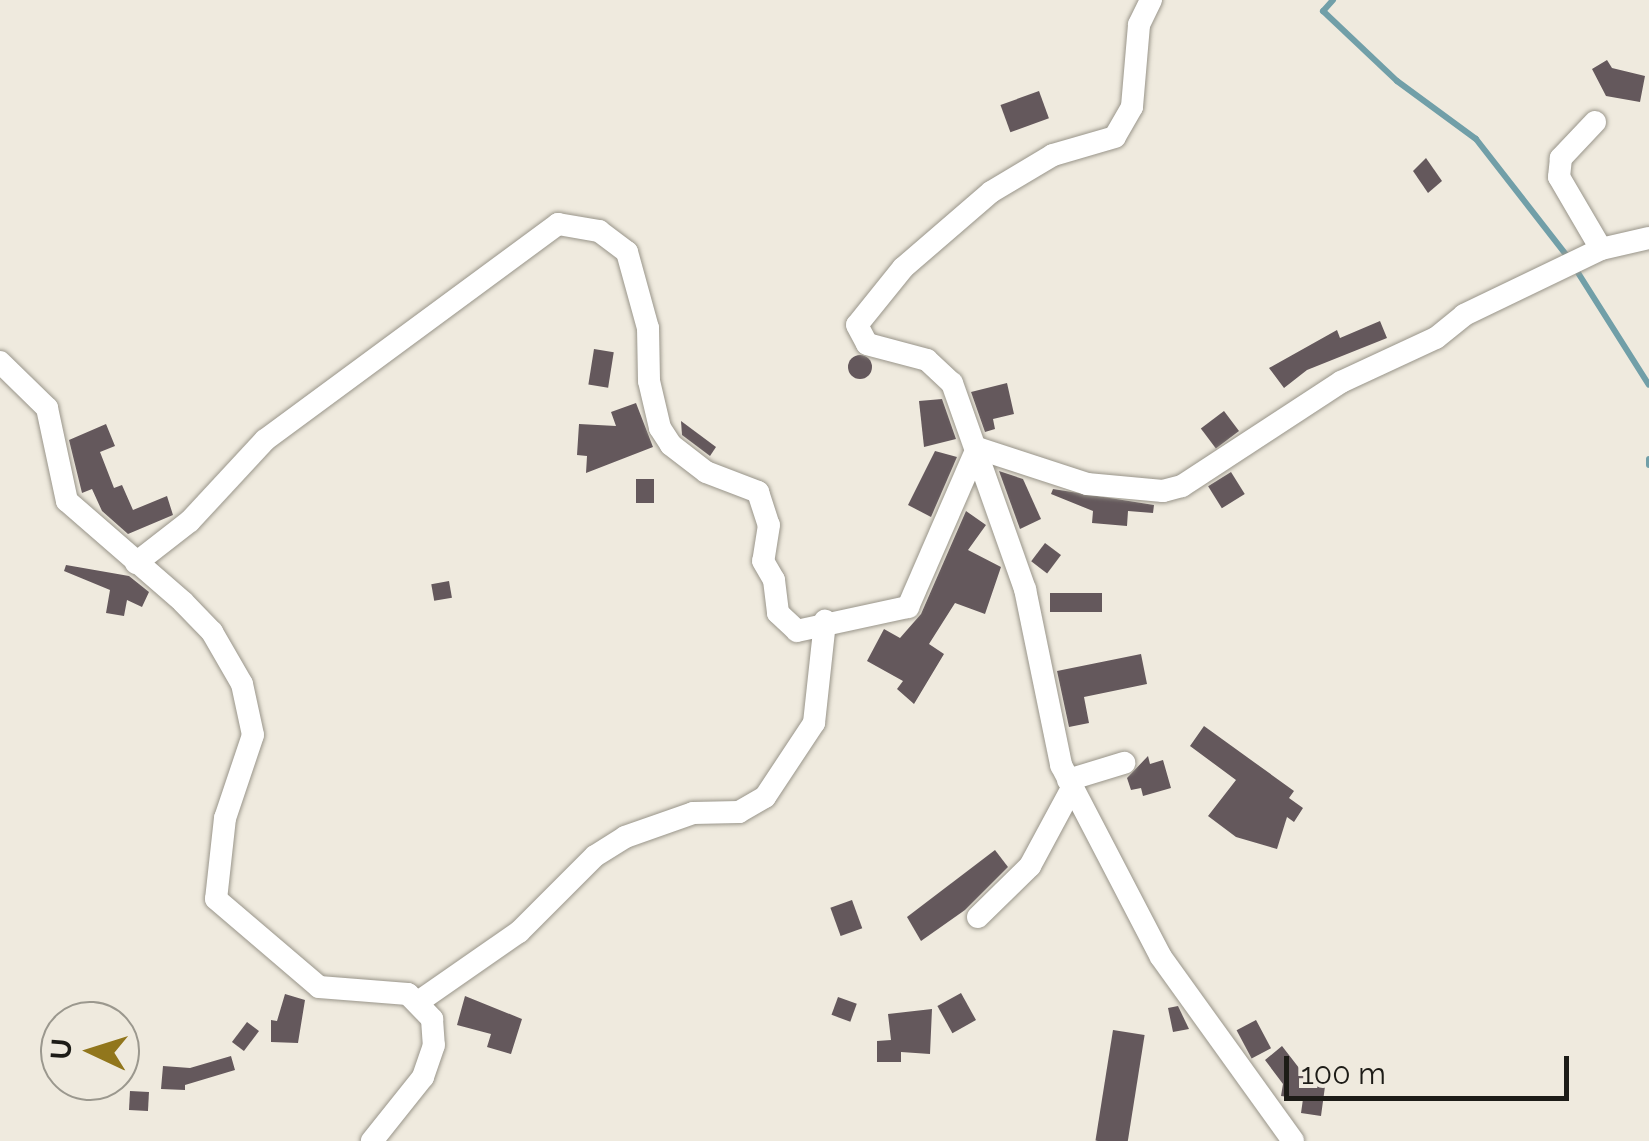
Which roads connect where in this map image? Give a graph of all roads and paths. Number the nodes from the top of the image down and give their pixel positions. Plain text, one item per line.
1 (1151, 0) edge
2 (1595, 122) dead end
3 (1649, 238) edge
4 (1601, 248) junction
5 (0, 362) edge
6 (977, 448) junction
7 (136, 563) junction
8 (824, 621) junction
9 (1124, 762) dead end
10 (1070, 784) junction
11 (978, 917) dead end
12 (421, 1000) junction
13 (372, 1141) edge
14 (1292, 1141) edge

1 - 6 street
2 - 4 street
3 - 4 street
4 - 6 street
5 - 7 street
6 - 8 street
6 - 10 street
7 - 8 street
7 - 12 street
8 - 12 street
9 - 10 street
10 - 11 street
10 - 14 street
12 - 13 street

